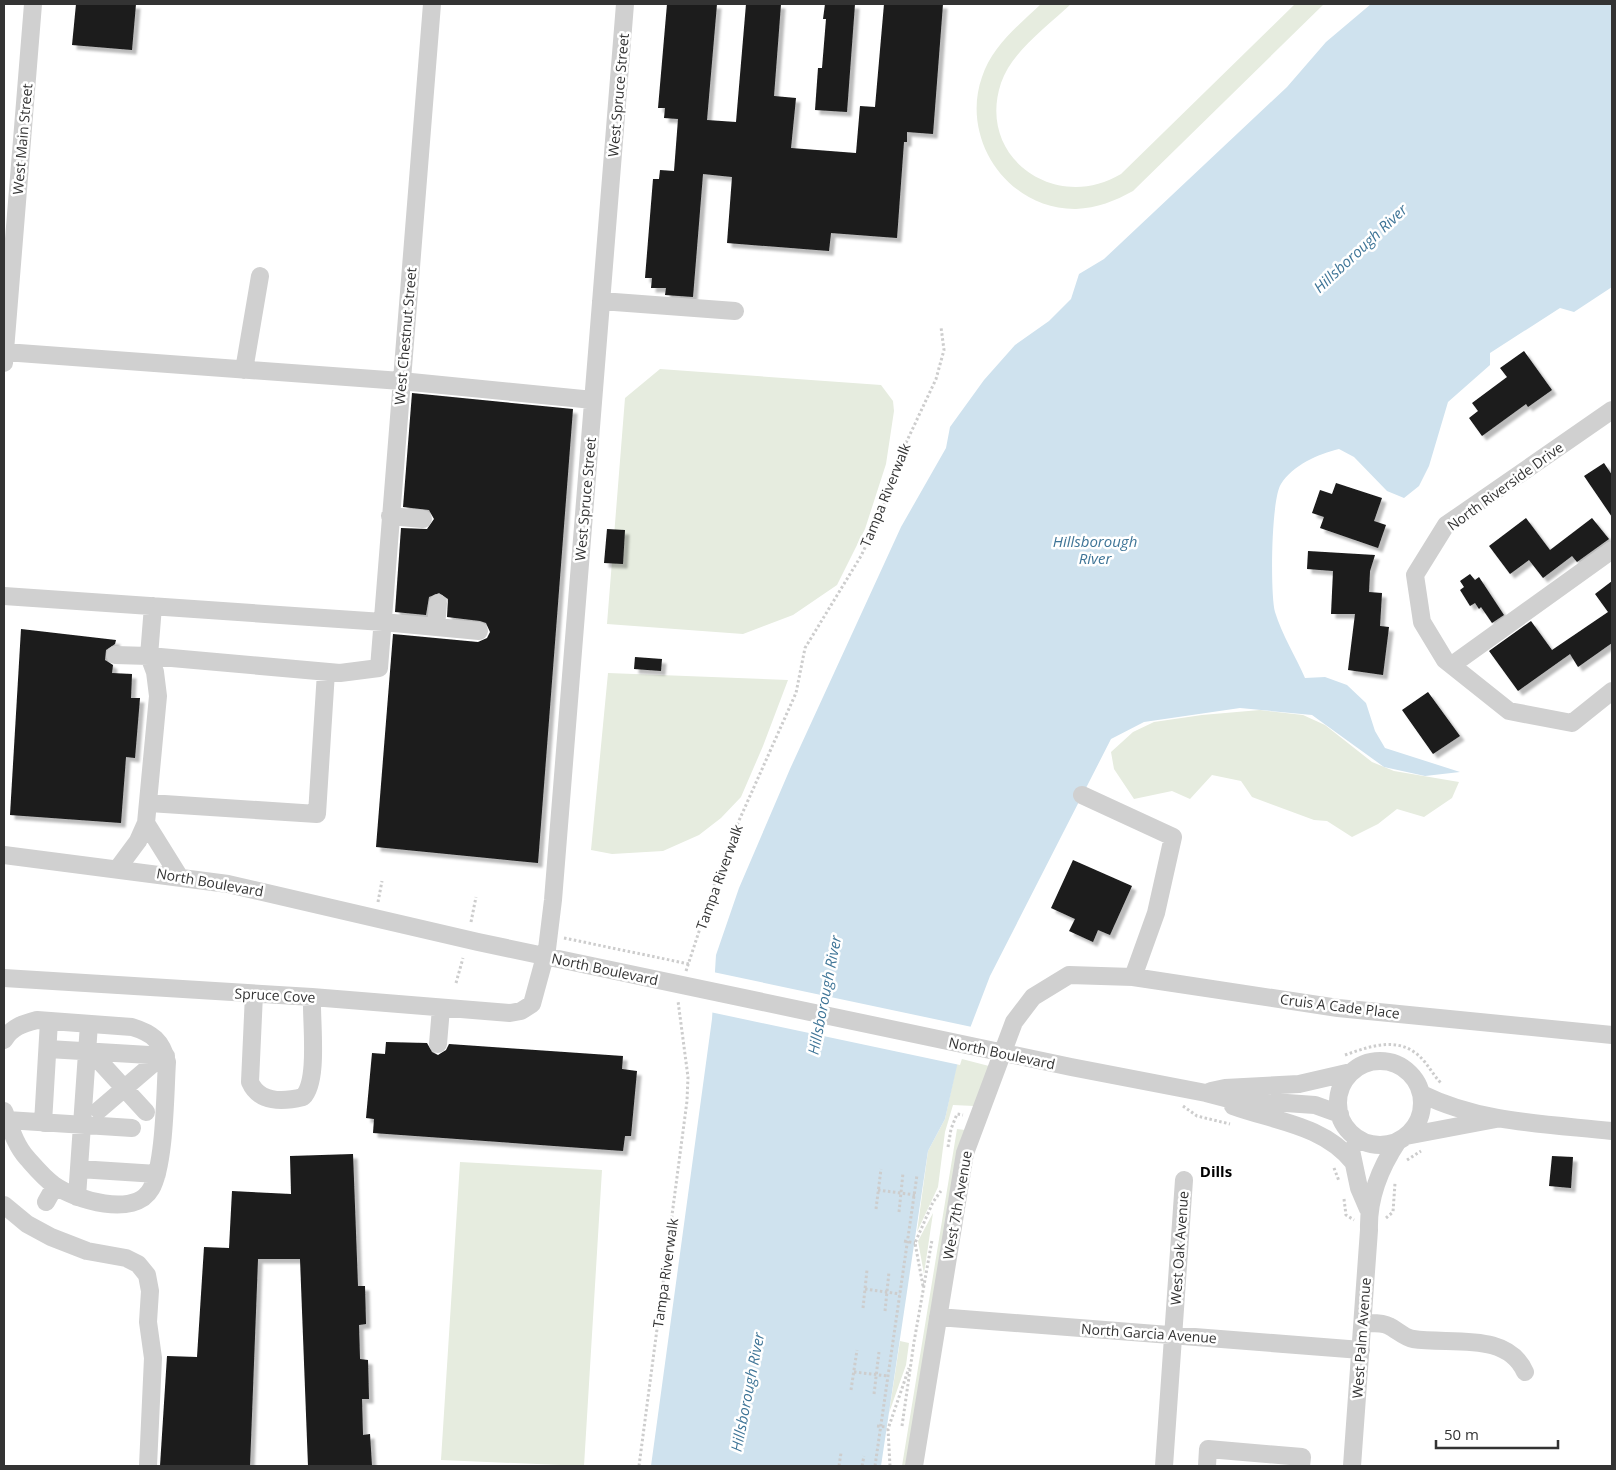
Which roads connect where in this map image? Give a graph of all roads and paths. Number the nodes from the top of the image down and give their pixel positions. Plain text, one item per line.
1 (33, 4) edge
2 (432, 4) edge
3 (626, 4) edge
4 (260, 276) dead end
5 (601, 301) junction
6 (735, 311) dead end
7 (941, 327) dead end
8 (4, 358) edge
9 (244, 370) junction
10 (401, 380) junction
11 (593, 400) junction
12 (1612, 410) edge
13 (390, 516) junction
14 (424, 519) dead end
15 (1612, 550) edge
16 (4, 596) edge
17 (438, 604) dead end
18 (153, 606) junction
19 (383, 622) junction
20 (436, 627) junction
21 (479, 631) dead end
22 (115, 655) dead end
23 (149, 656) junction
24 (1448, 663) junction
25 (326, 672) junction
26 (1612, 691) edge
27 (1082, 795) dead end
28 (149, 803) junction
29 (146, 823) junction
30 (4, 855) edge
31 (118, 868) junction
32 (179, 876) junction
33 (382, 881) dead end
34 (476, 897) dead end
35 (378, 902) dead end
36 (471, 922) dead end
37 (560, 938) dead end
38 (463, 958) dead end
39 (689, 964) junction
40 (1069, 975) joint
41 (1133, 977) junction
42 (4, 978) edge
43 (683, 978) dead end
44 (456, 983) dead end
45 (536, 993) joint
46 (254, 994) junction
47 (679, 994) dead end
48 (312, 998) junction
49 (441, 1008) junction
50 (49, 1021) junction
51 (89, 1024) junction
52 (1612, 1036) edge
53 (4, 1040) edge
54 (438, 1044) dead end
55 (48, 1050) junction
56 (89, 1052) junction
57 (164, 1056) junction
58 (1342, 1056) dead end
59 (1351, 1072) junction
60 (124, 1088) junction
61 (1447, 1088) dead end
62 (1206, 1093) junction
63 (1422, 1094) junction
64 (99, 1110) dead end
65 (146, 1112) dead end
66 (6, 1115) edge
67 (1197, 1116) dead end
68 (1498, 1119) junction
69 (1342, 1120) junction
70 (43, 1122) junction
71 (1232, 1124) dead end
72 (82, 1125) junction
73 (132, 1128) dead end
74 (1612, 1131) edge
75 (1402, 1139) junction
76 (1426, 1149) dead end
77 (1329, 1160) dead end
78 (1353, 1162) junction
79 (1403, 1165) dead end
80 (79, 1169) junction
81 (881, 1169) dead end
82 (903, 1172) dead end
83 (157, 1174) junction
84 (917, 1176) dead end
85 (1396, 1179) dead end
86 (1184, 1180) dead end
87 (55, 1186) junction
88 (1342, 1189) dead end
89 (878, 1190) junction
90 (941, 1191) dead end
91 (915, 1195) junction
92 (1343, 1195) dead end
93 (77, 1196) junction
94 (46, 1202) dead end
95 (4, 1205) edge
96 (876, 1209) dead end
97 (1368, 1209) junction
98 (899, 1212) dead end
99 (1393, 1212) dead end
100 (1346, 1215) dead end
101 (904, 1241) dead end
102 (915, 1243) junction
103 (867, 1270) dead end
104 (889, 1272) dead end
105 (923, 1288) dead end
106 (865, 1289) junction
107 (900, 1294) junction
108 (863, 1308) dead end
109 (885, 1312) dead end
110 (938, 1317) junction
111 (1363, 1323) junction
112 (1173, 1335) junction
113 (857, 1350) dead end
114 (1361, 1350) junction
115 (879, 1352) dead end
116 (911, 1360) dead end
117 (854, 1372) junction
118 (1525, 1372) dead end
119 (888, 1376) junction
120 (851, 1390) dead end
121 (874, 1394) dead end
122 (877, 1426) dead end
123 (886, 1427) dead end
124 (841, 1454) dead end
125 (864, 1456) dead end
126 (1253, 1460) edge
127 (148, 1466) edge
128 (639, 1466) edge
129 (839, 1466) edge
130 (862, 1466) edge
131 (875, 1466) edge
132 (890, 1466) edge
133 (914, 1466) edge
134 (1164, 1466) edge
135 (1207, 1466) edge
136 (1301, 1466) edge
137 (1352, 1466) edge

1 - 8 street, West Main Street
2 - 10 street, West Chestnut Street
3 - 5 street, West Spruce Street
4 - 9 street
5 - 6 street
5 - 11 street, West Spruce Street
7 - 39 path, Tampa Riverwalk
8 - 9 street
9 - 10 street
10 - 11 street
10 - 13 street, West Chestnut Street
11 - 45 street, West Spruce Street
12 - 24 street, North Riverside Drive
13 - 14 street
13 - 19 street, West Chestnut Street
15 - 24 street
16 - 18 street
17 - 20 street
18 - 19 street
18 - 23 street
19 - 20 street
19 - 25 street, West Chestnut Street
20 - 21 street
22 - 23 street
23 - 25 street
23 - 28 street
24 - 26 street, North Riverside Drive
25 - 28 street
27 - 41 street
28 - 29 street
29 - 31 street
29 - 32 street
30 - 31 street, North Boulevard
31 - 32 street, North Boulevard
32 - 62 street, North Boulevard
33 - 35 path
34 - 36 path
37 - 39 path
38 - 44 path
39 - 43 path, Tampa Riverwalk
40 - 41 street, Cruis A Cade Place
40 - 110 street, West 7th Avenue
41 - 52 street, Cruis A Cade Place
42 - 46 street, Spruce Cove
45 - 49 street, Spruce Cove
46 - 48 street, Spruce Cove
46 - 48 street
47 - 128 path, Tampa Riverwalk
48 - 49 street, Spruce Cove
49 - 54 street
50 - 51 street
50 - 53 street
50 - 55 street
51 - 56 street
51 - 57 street
55 - 56 street
55 - 70 street
56 - 57 street
56 - 60 street
56 - 72 street
57 - 60 street
57 - 83 street
58 - 61 path
59 - 62 street, North Boulevard
59 - 63 street
59 - 69 street
60 - 64 street
60 - 65 street
62 - 69 street, North Boulevard
62 - 78 street
63 - 68 street
63 - 75 street
66 - 70 street
66 - 87 street
67 - 71 path
68 - 74 street
68 - 75 street
69 - 75 street
69 - 78 street, West Palm Avenue
70 - 72 street
72 - 73 street
72 - 80 street
75 - 97 street, West Palm Avenue
76 - 79 path
77 - 88 path
78 - 97 street, West Palm Avenue
80 - 83 street
80 - 93 street
81 - 89 path
82 - 98 path
83 - 93 street
84 - 91 path
85 - 99 path
86 - 112 street, West Oak Avenue
87 - 93 street
87 - 94 street
89 - 91 path
89 - 96 path
90 - 102 path
91 - 107 path
92 - 100 path
95 - 127 street
97 - 111 street, West Palm Avenue
101 - 102 path
102 - 105 path
103 - 106 path
104 - 109 path
106 - 107 path
106 - 108 path
107 - 119 path
110 - 112 street, North Garcia Avenue
110 - 133 street, West 7th Avenue
111 - 114 street, West Palm Avenue
111 - 118 street
112 - 114 street, North Garcia Avenue
112 - 134 street, West Oak Avenue
113 - 117 path
114 - 137 street, West Palm Avenue
115 - 121 path
116 - 132 path
117 - 119 path
117 - 120 path
119 - 131 path
122 - 123 path
124 - 129 path
125 - 130 path
126 - 135 street
126 - 136 street

